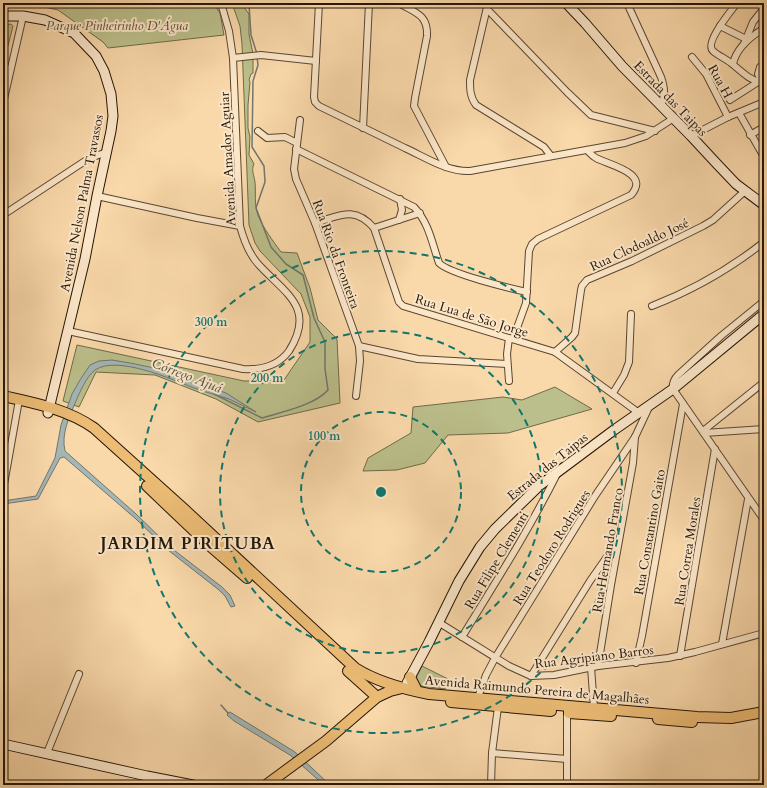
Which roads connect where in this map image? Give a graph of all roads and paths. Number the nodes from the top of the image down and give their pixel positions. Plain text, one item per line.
1 (220, 3) edge
2 (319, 3) edge
3 (369, 3) edge
4 (399, 3) edge
5 (566, 3) edge
6 (627, 3) edge
7 (737, 3) edge
8 (487, 6) edge
9 (764, 8) edge
10 (3, 16) edge
11 (23, 16) junction
12 (720, 26) junction
13 (764, 32) edge
14 (745, 41) junction
15 (692, 57) dead end
16 (233, 58) junction
17 (3, 60) edge
18 (316, 61) junction
19 (733, 64) junction
20 (764, 64) edge
21 (9, 76) junction
22 (761, 84) edge
23 (730, 100) dead end
24 (764, 102) edge
25 (3, 103) edge
26 (661, 106) junction
27 (739, 113) junction
28 (728, 117) junction
29 (674, 118) junction
30 (300, 120) dead end
31 (764, 127) edge
32 (363, 128) junction
33 (258, 131) dead end
34 (655, 131) junction
35 (750, 135) junction
36 (691, 136) junction
37 (296, 146) junction
38 (586, 150) junction
39 (762, 150) edge
40 (107, 152) junction
41 (551, 156) junction
42 (764, 157) edge
43 (446, 167) junction
44 (745, 191) junction
45 (97, 196) junction
46 (400, 199) junction
47 (764, 205) edge
48 (420, 213) junction
49 (3, 215) edge
50 (399, 220) junction
51 (315, 224) junction
52 (240, 226) junction
53 (374, 228) junction
54 (764, 242) edge
55 (527, 292) junction
56 (764, 301) edge
57 (652, 306) dead end
58 (631, 314) dead end
59 (764, 314) edge
60 (68, 331) junction
61 (511, 339) junction
62 (358, 346) junction
63 (555, 352) junction
64 (507, 364) junction
65 (509, 382) dead end
66 (764, 382) edge
67 (673, 389) junction
68 (613, 393) junction
69 (3, 396) edge
70 (356, 396) dead end
71 (3, 402) edge
72 (18, 402) junction
73 (651, 404) junction
74 (683, 404) junction
75 (49, 411) junction
76 (639, 413) junction
77 (71, 418) junction
78 (763, 431) edge
79 (703, 432) junction
80 (635, 437) junction
81 (715, 449) junction
82 (6, 456) edge
83 (558, 472) junction
84 (3, 490) edge
85 (748, 499) junction
86 (764, 520) edge
87 (619, 540) junction
88 (438, 622) junction
89 (764, 633) edge
90 (462, 637) junction
91 (722, 644) junction
92 (680, 656) junction
93 (495, 658) junction
94 (636, 662) junction
95 (598, 666) junction
96 (591, 668) junction
97 (348, 670) junction
98 (79, 674) dead end
99 (531, 676) junction
100 (410, 677) junction
101 (404, 688) junction
102 (390, 691) junction
103 (416, 691) junction
104 (377, 697) junction
105 (477, 701) junction
106 (543, 704) junction
107 (498, 707) junction
108 (594, 708) junction
109 (567, 709) junction
110 (764, 712) edge
111 (764, 719) edge
112 (3, 744) edge
113 (3, 750) edge
114 (48, 753) junction
115 (492, 753) junction
116 (567, 759) junction
117 (80, 763) junction
118 (162, 783) edge
119 (193, 785) edge
120 (266, 785) edge
121 (491, 785) edge
122 (567, 785) edge

1 - 16 street, Avenida Amador Aguiar
2 - 18 street
3 - 32 street
4 - 43 street
5 - 26 main road, Estrada das Taipas
6 - 26 street
7 - 12 street
8 - 34 street
8 - 41 street
9 - 14 street
10 - 11 main road, Avenida Nelson Palma Travassos
11 - 21 street
11 - 40 main road, Avenida Nelson Palma Travassos
12 - 14 street
12 - 19 street
13 - 14 street
14 - 19 street
15 - 28 street, Rua H
16 - 18 street
16 - 52 street, Avenida Amador Aguiar
17 - 21 street
18 - 32 street
19 - 22 street
20 - 22 street
21 - 25 street
22 - 23 street
24 - 27 street
26 - 29 main road, Estrada das Taipas
27 - 28 street
27 - 35 street
28 - 36 street
29 - 34 street
29 - 36 main road, Estrada das Taipas
30 - 37 street, Rua Rio da Fronteira
31 - 35 street
32 - 43 street
33 - 37 street
34 - 38 street
35 - 39 street
36 - 44 main road, Estrada das Taipas
37 - 46 street
37 - 51 street, Rua Rio da Fronteira
38 - 41 street
38 - 55 street
39 - 42 street
40 - 45 main road, Avenida Nelson Palma Travassos
40 - 49 street
41 - 43 street
44 - 47 main road, Estrada das Taipas
44 - 63 street, Rua Clodoaldo José
45 - 52 street
45 - 60 main road, Avenida Nelson Palma Travassos
46 - 48 street
46 - 50 street
48 - 50 street
48 - 55 street
50 - 53 street
51 - 53 street
51 - 62 street, Rua Rio da Fronteira
52 - 60 street, Avenida Amador Aguiar
53 - 61 street, Rua Lua de São Jorge
54 - 57 street
55 - 61 street
56 - 67 street
58 - 68 street
59 - 67 main road, Estrada das Taipas
60 - 75 main road, Avenida Nelson Palma Travassos
61 - 63 street, Rua Lua de São Jorge
61 - 64 street
62 - 64 street
62 - 70 street, Rua Rio da Fronteira
63 - 68 street, Rua Lua de São Jorge
64 - 65 street
66 - 79 street
67 - 73 main road, Estrada das Taipas
67 - 74 street
68 - 76 street, Rua Lua de São Jorge
69 - 72 main road, Avenida Raimundo Pereira de Magalhães
71 - 72 main road, Avenida Raimundo Pereira de Magalhães
72 - 75 main road, Avenida Raimundo Pereira de Magalhães
72 - 82 street
73 - 76 main road, Estrada das Taipas
73 - 80 street, Rua Teodoro Rodrigues
74 - 79 street
74 - 94 street, Rua Constantino Gaito
75 - 77 main road, Avenida Raimundo Pereira de Magalhães
76 - 83 main road, Estrada das Taipas
77 - 97 main road, Avenida Raimundo Pereira de Magalhães
77 - 101 main road, Avenida Raimundo Pereira de Magalhães
78 - 79 street
79 - 81 street
80 - 87 street, Rua Hermando Franco
80 - 93 street, Rua Teodoro Rodrigues
81 - 85 street
81 - 92 street, Rua Correa Morales
82 - 84 street
83 - 88 main road, Estrada das Taipas
83 - 90 street, Rua Filipe Clementi
85 - 86 street
85 - 91 street
87 - 95 street, Rua Hermando Franco
87 - 99 street
88 - 90 street, Rua Agripiano Barros
88 - 100 main road, Estrada das Taipas
89 - 91 street, Rua Agripiano Barros
90 - 93 street, Rua Agripiano Barros
91 - 92 street, Rua Agripiano Barros
92 - 94 street, Rua Agripiano Barros
93 - 99 street, Rua Agripiano Barros
93 - 105 street, Rua Teodoro Rodrigues
94 - 95 street, Rua Agripiano Barros
95 - 96 street, Rua Agripiano Barros
96 - 99 street, Rua Agripiano Barros
96 - 108 street
97 - 102 main road, Avenida Raimundo Pereira de Magalhães
97 - 104 main road
98 - 114 street
100 - 101 main road, Estrada das Taipas
100 - 103 main road
101 - 102 main road
101 - 103 main road, Avenida Raimundo Pereira de Magalhães
102 - 104 main road
102 - 105 main road, Avenida Raimundo Pereira de Magalhães
103 - 105 main road, Avenida Raimundo Pereira de Magalhães
104 - 120 main road
105 - 106 main road, Avenida Raimundo Pereira de Magalhães
105 - 107 main road, Avenida Raimundo Pereira de Magalhães
106 - 107 main road
106 - 109 main road, Avenida Raimundo Pereira de Magalhães
107 - 109 main road, Avenida Raimundo Pereira de Magalhães
107 - 115 street
108 - 109 main road, Avenida Raimundo Pereira de Magalhães
108 - 110 main road, Avenida Raimundo Pereira de Magalhães
109 - 111 main road, Avenida Raimundo Pereira de Magalhães
109 - 116 street
112 - 114 main road
113 - 117 main road
114 - 117 main road
115 - 116 street
115 - 121 street
116 - 122 street
117 - 118 main road
118 - 119 main road

